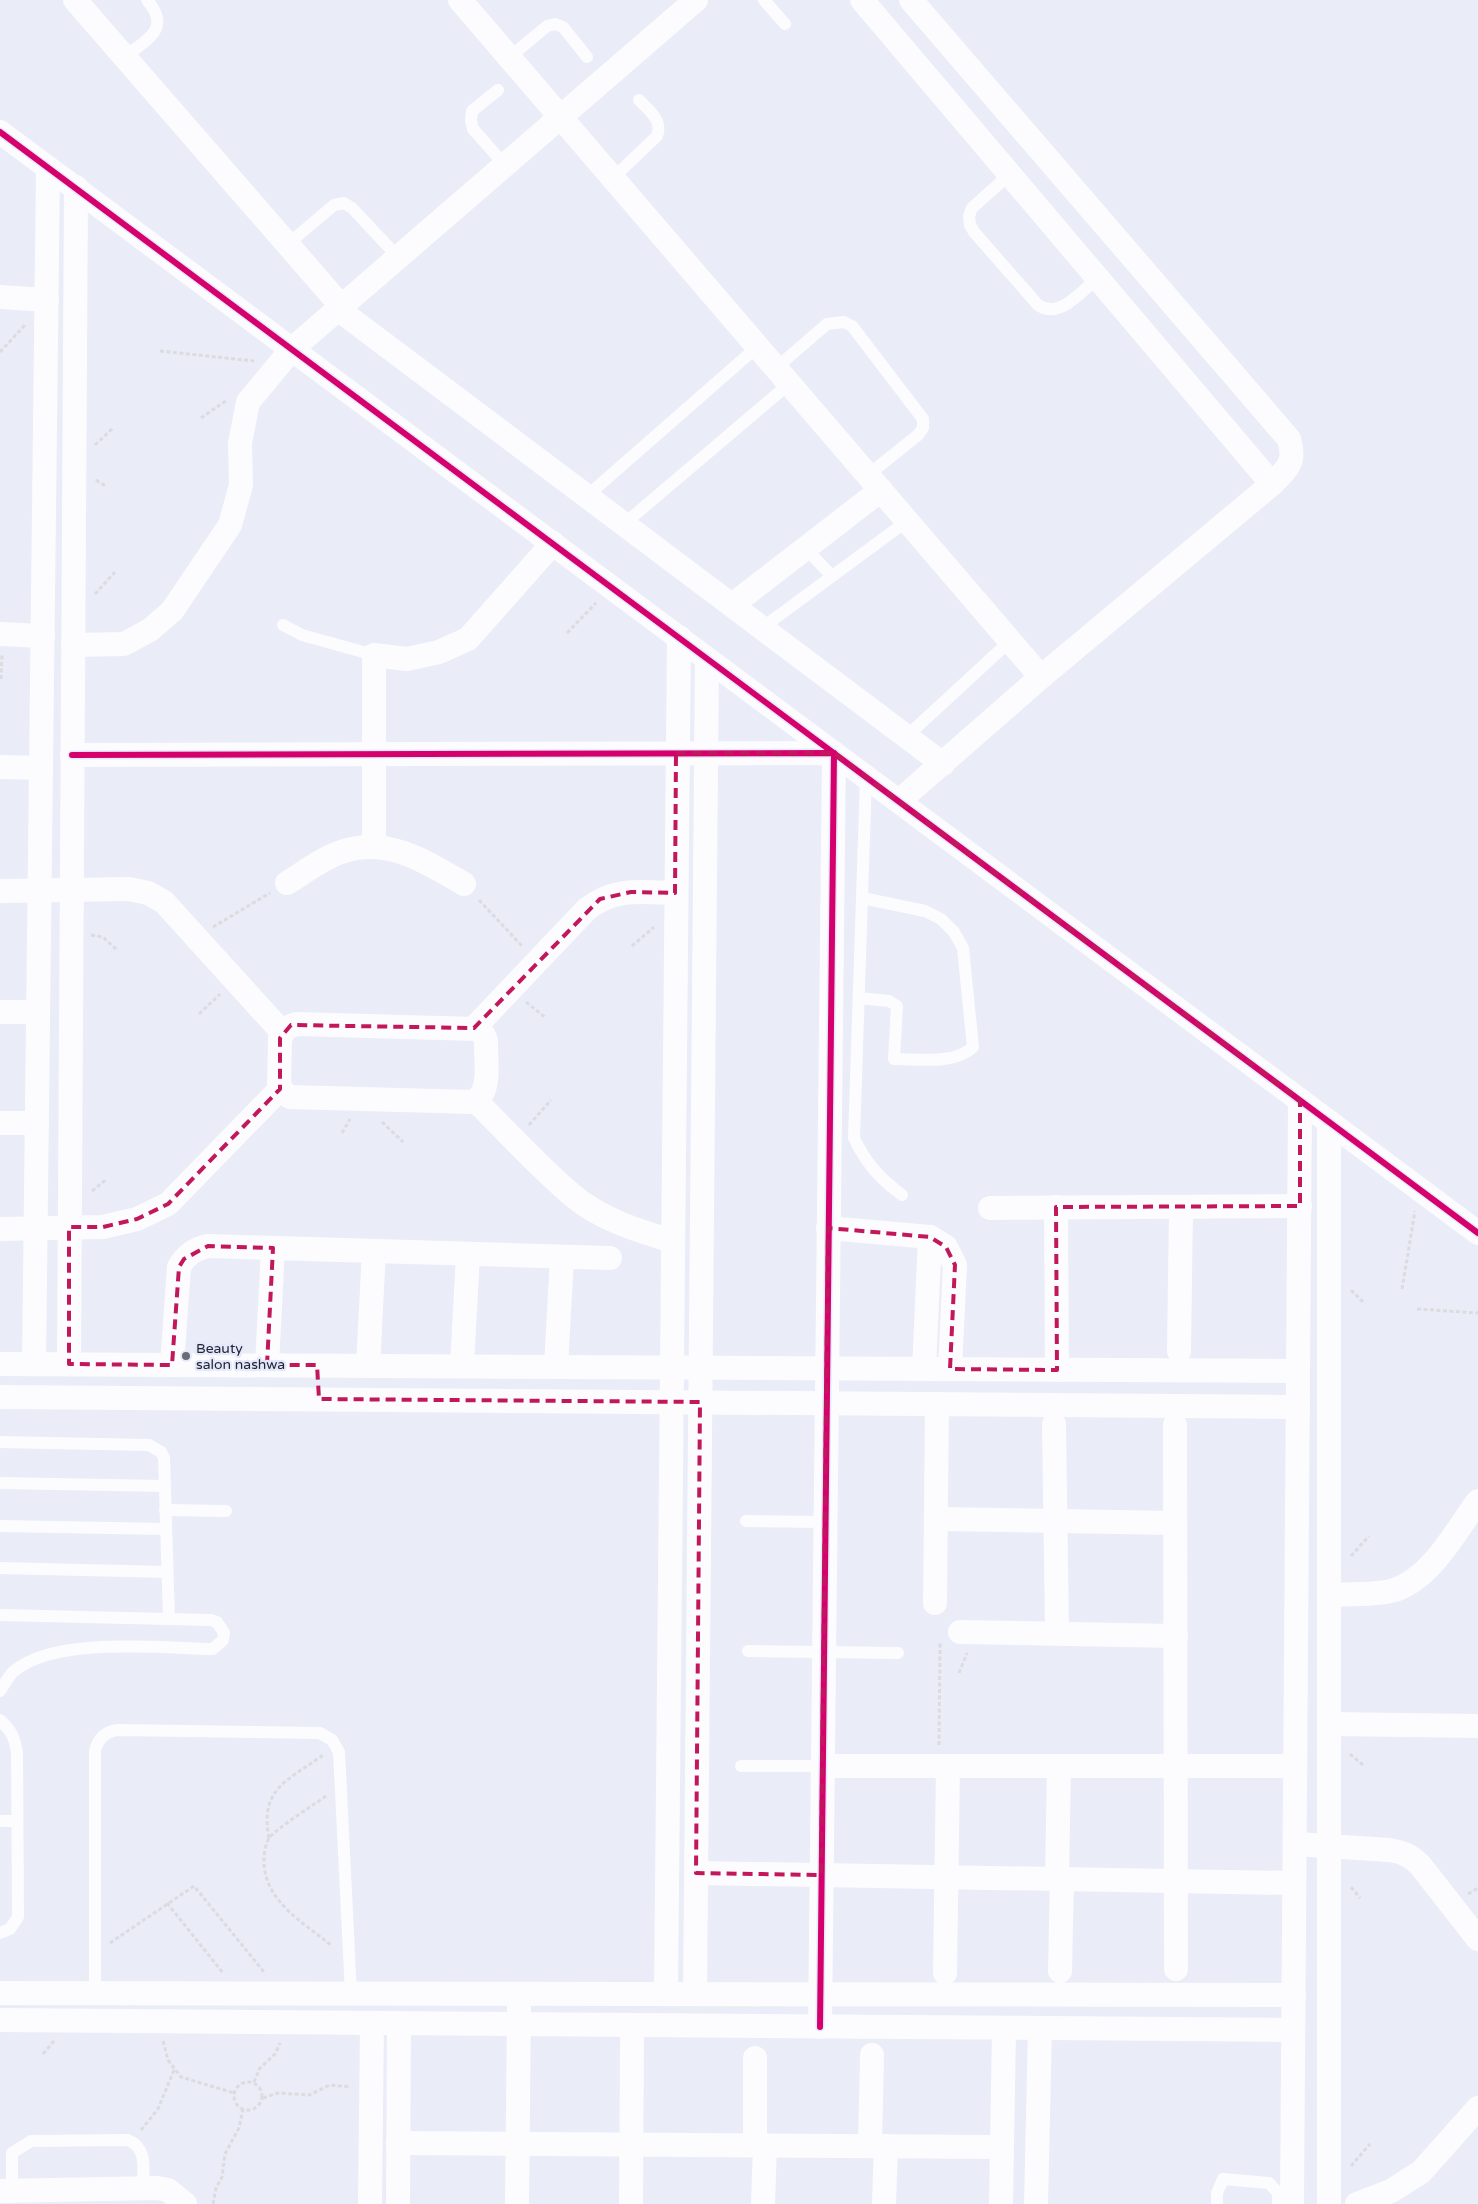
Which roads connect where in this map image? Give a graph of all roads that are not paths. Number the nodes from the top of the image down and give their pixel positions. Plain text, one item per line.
1 (75, 0) edge
2 (147, 0) edge
3 (460, 0) edge
4 (696, 0) edge
5 (764, 0) edge
6 (862, 0) edge
7 (911, 0) edge
8 (785, 24) dead end
9 (125, 57) junction
10 (587, 57) dead end
11 (510, 58) junction
12 (498, 90) dead end
13 (639, 100) dead end
14 (561, 117) junction
15 (0, 132) edge
16 (505, 166) junction
17 (48, 168) junction
18 (1010, 174) junction
19 (613, 178) junction
20 (76, 187) junction
21 (288, 244) junction
22 (399, 258) junction
23 (1098, 278) junction
24 (0, 297) edge
25 (47, 300) junction
26 (341, 308) junction
27 (758, 347) junction
28 (46, 353) junction
29 (75, 353) junction
30 (286, 357) junction
31 (782, 376) junction
32 (874, 483) junction
33 (1272, 484) junction
34 (587, 496) junction
35 (907, 521) junction
36 (624, 524) junction
37 (553, 543) junction
38 (806, 549) junction
39 (832, 576) junction
40 (732, 605) junction
41 (283, 625) dead end
42 (762, 628) junction
43 (0, 634) edge
44 (43, 636) junction
45 (678, 637) junction
46 (1010, 641) junction
47 (73, 645) junction
48 (374, 654) junction
49 (708, 659) junction
50 (1041, 677) junction
51 (907, 736) junction
52 (705, 753) junction
53 (834, 753) junction
54 (374, 754) junction
55 (676, 754) junction
56 (72, 755) junction
57 (943, 764) junction
58 (0, 767) edge
59 (41, 768) junction
60 (866, 777) junction
61 (899, 801) junction
62 (374, 847) junction
63 (287, 883) road end
64 (464, 884) road end
65 (0, 891) edge
66 (39, 891) junction
67 (71, 891) junction
68 (675, 893) junction
69 (862, 898) junction
70 (39, 970) junction
71 (71, 971) junction
72 (859, 998) junction
73 (0, 1012) edge
74 (38, 1012) junction
75 (474, 1028) junction
76 (703, 1031) junction
77 (282, 1032) junction
78 (674, 1032) junction
79 (280, 1089) junction
80 (476, 1100) junction
81 (1300, 1100) junction
82 (1329, 1122) junction
83 (0, 1123) edge
84 (37, 1123) junction
85 (902, 1194) dead end
86 (1300, 1206) junction
87 (1181, 1207) junction
88 (990, 1208) dead end
89 (1056, 1208) junction
90 (69, 1227) junction
91 (36, 1228) junction
92 (828, 1228) junction
93 (0, 1229) edge
94 (1478, 1233) edge
95 (930, 1237) junction
96 (672, 1241) junction
97 (273, 1248) junction
98 (374, 1251) junction
99 (468, 1254) junction
100 (562, 1257) junction
101 (610, 1258) dead end
102 (1179, 1350) dead end
103 (0, 1364) edge
104 (34, 1364) junction
105 (69, 1364) junction
106 (172, 1365) junction
107 (267, 1365) junction
108 (317, 1365) junction
109 (368, 1366) junction
110 (462, 1366) junction
111 (556, 1367) junction
112 (671, 1368) junction
113 (700, 1368) junction
114 (827, 1368) junction
115 (924, 1369) junction
116 (950, 1369) junction
117 (1057, 1370) junction
118 (1298, 1371) junction
119 (0, 1397) edge
120 (319, 1399) junction
121 (671, 1402) junction
122 (700, 1402) junction
123 (827, 1403) junction
124 (937, 1404) junction
125 (1298, 1407) junction
126 (1054, 1424) dead end
127 (1175, 1425) dead end
128 (0, 1442) edge
129 (0, 1483) edge
130 (165, 1486) junction
131 (1298, 1490) junction
132 (1329, 1492) junction
133 (1478, 1501) edge
134 (165, 1510) junction
135 (226, 1511) dead end
136 (936, 1519) junction
137 (746, 1521) dead end
138 (1056, 1521) junction
139 (825, 1522) junction
140 (1175, 1523) junction
141 (0, 1526) edge
142 (166, 1529) junction
143 (0, 1568) edge
144 (167, 1572) junction
145 (1329, 1595) junction
146 (935, 1603) dead end
147 (0, 1615) edge
148 (169, 1619) junction
149 (1057, 1633) junction
150 (950, 1634) road end
151 (1176, 1636) junction
152 (748, 1651) dead end
153 (824, 1652) junction
154 (898, 1653) dead end
155 (0, 1691) edge
156 (0, 1720) edge
157 (1329, 1724) junction
158 (1478, 1726) edge
159 (741, 1766) dead end
160 (823, 1766) junction
161 (944, 1766) junction
162 (1059, 1766) junction
163 (1176, 1766) junction
164 (1295, 1766) junction
165 (0, 1821) edge
166 (17, 1821) junction
167 (1295, 1844) junction
168 (1329, 1846) junction
169 (696, 1873) junction
170 (822, 1875) junction
171 (946, 1878) junction
172 (1060, 1879) junction
173 (1176, 1881) junction
174 (1294, 1883) junction
175 (0, 1933) edge
176 (1478, 1940) edge
177 (1176, 1969) dead end
178 (1060, 1971) dead end
179 (945, 1973) dead end
180 (0, 1993) edge
181 (98, 1994) junction
182 (351, 1994) junction
183 (519, 1994) junction
184 (666, 1994) junction
185 (694, 1994) junction
186 (820, 1994) junction
187 (1189, 1995) junction
188 (1294, 1995) junction
189 (0, 2020) edge
190 (102, 2021) junction
191 (372, 2023) junction
192 (399, 2024) junction
193 (519, 2024) junction
194 (820, 2027) junction
195 (1004, 2028) junction
196 (1040, 2028) junction
197 (1188, 2030) junction
198 (1293, 2030) junction
199 (632, 2039) dead end
200 (872, 2055) dead end
201 (756, 2058) dead end
202 (1478, 2108) edge
203 (398, 2143) junction
204 (518, 2144) junction
205 (631, 2145) junction
206 (760, 2145) junction
207 (878, 2146) junction
208 (1002, 2147) junction
209 (143, 2188) junction
210 (13, 2194) edge
211 (185, 2204) edge
212 (370, 2204) edge
213 (398, 2204) edge
214 (517, 2204) edge
215 (631, 2204) edge
216 (763, 2204) edge
217 (884, 2204) edge
218 (1001, 2204) edge
219 (1036, 2204) edge
220 (1217, 2204) edge
221 (1278, 2204) edge
222 (1292, 2204) edge
223 (1329, 2204) edge
224 (1357, 2204) edge

1 - 9 street
2 - 9 lane
3 - 11 street
4 - 14 street
5 - 8 lane
6 - 18 street
7 - 33 street
9 - 21 street
10 - 11 lane
11 - 14 street
12 - 16 lane
13 - 19 lane
14 - 16 street
14 - 19 street
15 - 17 street
16 - 22 street
17 - 20 street
17 - 25 street
18 - 23 street
18 - 23 lane
19 - 27 street
20 - 29 street
20 - 30 street
21 - 22 lane
21 - 26 street
22 - 26 street
23 - 33 street
24 - 25 street
25 - 28 street
26 - 30 street
26 - 34 street
27 - 31 street
27 - 34 lane
28 - 29 street
28 - 44 street
29 - 47 street
30 - 37 street
30 - 47 street
31 - 32 street
31 - 32 lane
31 - 36 lane
32 - 35 street
32 - 38 street
33 - 50 street
34 - 36 street
35 - 39 lane
35 - 46 street
36 - 40 street
37 - 45 street
37 - 48 street
38 - 39 lane
38 - 40 street
39 - 42 lane
40 - 42 street
41 - 48 lane
42 - 51 street
43 - 44 street
44 - 59 street
45 - 49 street
45 - 55 street
46 - 50 street
46 - 51 lane
47 - 56 street
48 - 54 street
49 - 52 street
49 - 53 street
50 - 57 street
51 - 57 street
52 - 53 street
52 - 55 street
52 - 76 street
53 - 60 street
53 - 92 street
54 - 55 street
54 - 56 street
54 - 62 street
55 - 68 street
56 - 67 street
57 - 61 street
58 - 59 street
59 - 66 street
60 - 61 street
60 - 69 lane
61 - 81 street
62 - 63 street
62 - 64 street
65 - 66 street
66 - 67 street
66 - 70 street
67 - 71 street
67 - 77 street
68 - 75 street
68 - 78 street
69 - 72 lane
69 - 72 lane
70 - 71 street
70 - 74 street
71 - 90 street
72 - 85 lane
73 - 74 street
74 - 84 street
75 - 77 street
75 - 80 street
76 - 78 street
76 - 113 street
77 - 79 street
78 - 96 street
79 - 80 street
79 - 90 street
80 - 96 street
81 - 82 street
81 - 86 street
82 - 94 street
82 - 132 street
83 - 84 street
84 - 91 street
86 - 87 street
86 - 118 street
87 - 89 street
87 - 102 street
88 - 89 street
89 - 117 street
90 - 91 street
90 - 105 street
91 - 93 street
91 - 104 street
92 - 95 street
92 - 114 street
95 - 115 street
95 - 116 street
96 - 112 street
97 - 98 street
97 - 106 street
97 - 107 street
98 - 99 street
98 - 109 street
99 - 100 street
99 - 110 street
100 - 101 street
100 - 111 street
103 - 104 street
104 - 105 street
105 - 106 street
106 - 107 street
107 - 108 street
108 - 109 street
108 - 120 street
109 - 110 street
110 - 111 street
111 - 112 street
112 - 113 street
112 - 121 street
113 - 114 street
113 - 122 street
114 - 115 street
114 - 123 street
115 - 116 street
116 - 117 street
117 - 118 street
118 - 125 street
119 - 120 street
120 - 121 street
121 - 122 street
121 - 184 street
122 - 123 street
122 - 169 street
123 - 124 street
123 - 139 street
124 - 125 street
124 - 136 street
125 - 131 street
126 - 138 street
127 - 140 street
128 - 130 lane
129 - 130 lane
130 - 134 lane
131 - 132 street
131 - 164 street
132 - 145 street
133 - 145 street
134 - 135 lane
134 - 142 lane
136 - 138 street
136 - 146 street
137 - 139 lane
138 - 140 street
138 - 149 street
139 - 153 street
140 - 151 street
141 - 142 lane
142 - 144 lane
143 - 144 lane
144 - 148 lane
145 - 157 street
147 - 148 lane
148 - 155 lane
149 - 150 street
149 - 151 street
151 - 163 street
152 - 153 lane
153 - 154 lane
153 - 160 street
156 - 166 lane
157 - 158 street
157 - 168 street
159 - 160 lane
160 - 161 street
160 - 170 street
161 - 162 street
161 - 171 street
162 - 163 street
162 - 172 street
163 - 164 street
163 - 173 street
164 - 167 street
165 - 166 lane
166 - 175 lane
167 - 168 street
167 - 174 street
168 - 176 street
168 - 223 street
169 - 170 street
169 - 185 street
170 - 171 street
170 - 186 street
171 - 172 street
171 - 179 street
172 - 173 street
172 - 178 street
173 - 174 street
173 - 177 street
174 - 188 street
180 - 181 street
181 - 182 street
181 - 182 lane
181 - 190 street
182 - 183 street
183 - 184 street
183 - 193 street
184 - 185 street
185 - 186 street
186 - 187 street
186 - 194 street
187 - 188 street
187 - 197 street
188 - 198 street
189 - 190 street
190 - 191 street
191 - 192 street
191 - 212 street
192 - 193 street
192 - 203 street
193 - 194 street
193 - 204 street
194 - 195 street
195 - 196 street
195 - 208 street
196 - 197 street
196 - 219 street
197 - 198 street
198 - 222 street
199 - 205 street
200 - 207 street
201 - 206 street
202 - 224 street
203 - 204 street
203 - 213 street
204 - 205 street
204 - 214 street
205 - 206 street
205 - 215 street
206 - 207 street
206 - 216 street
207 - 208 street
207 - 217 street
208 - 218 street
209 - 210 street
209 - 210 lane
209 - 211 street
220 - 221 lane

